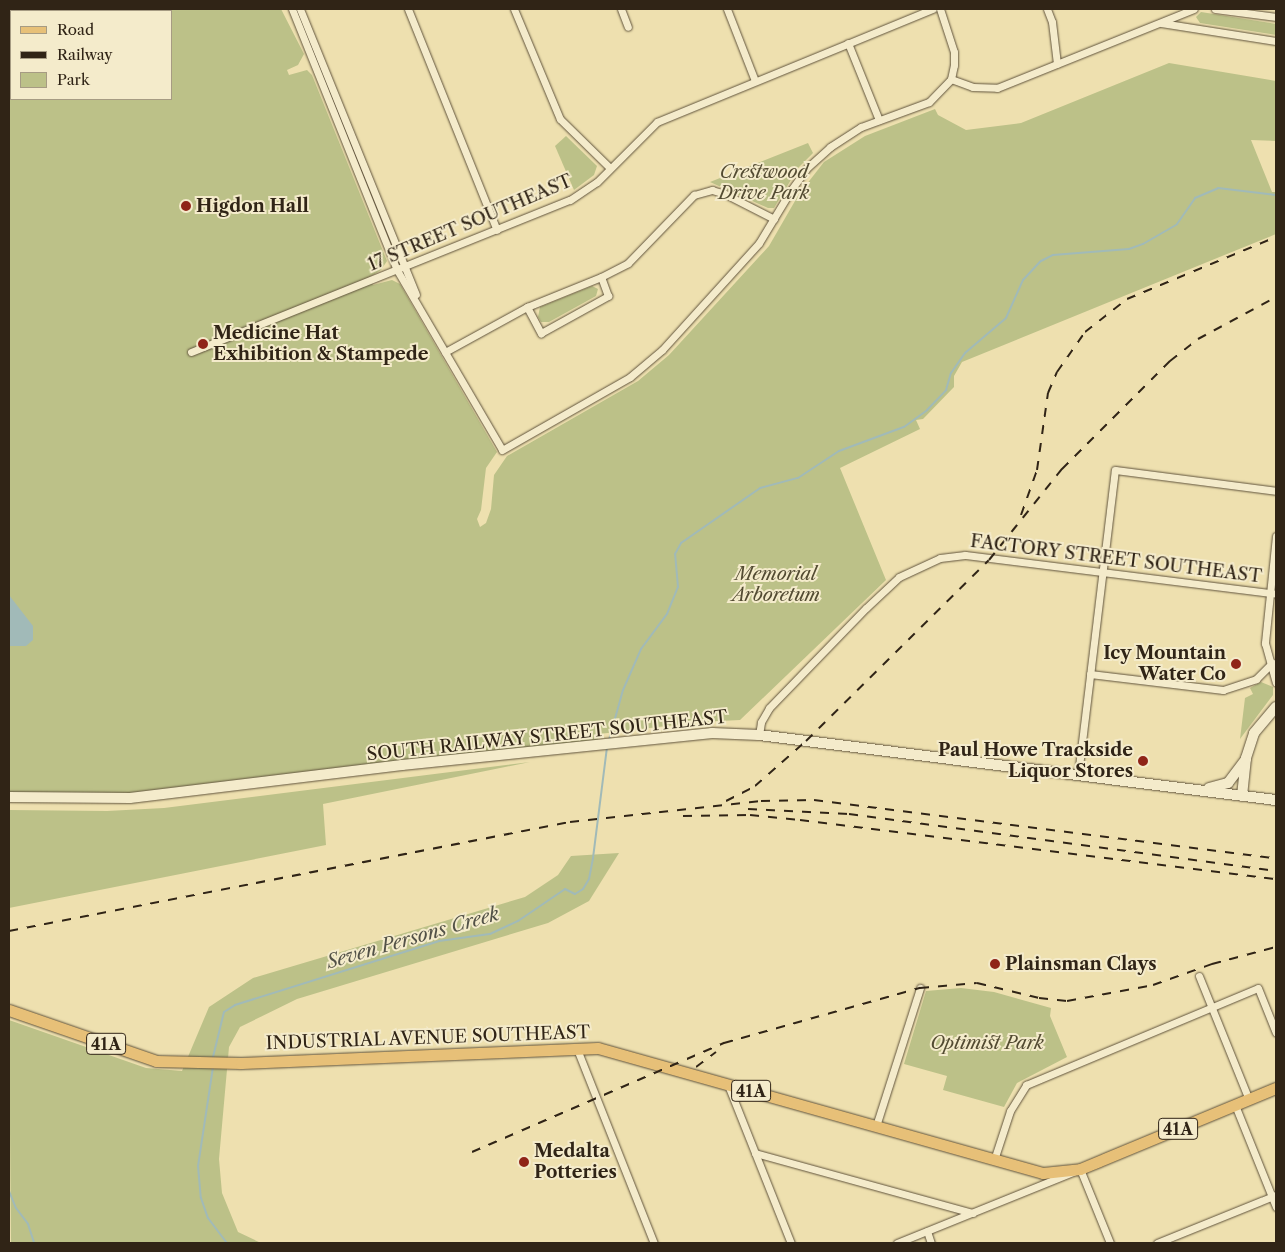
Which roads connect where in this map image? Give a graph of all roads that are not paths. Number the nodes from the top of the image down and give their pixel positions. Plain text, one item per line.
1 (292, 9) edge
2 (300, 9) edge
3 (408, 9) edge
4 (514, 9) edge
5 (621, 9) edge
6 (726, 9) edge
7 (933, 9) edge
8 (940, 9) edge
9 (1047, 9) edge
10 (1194, 9) edge
11 (1215, 9) edge
12 (1276, 17) edge
13 (1161, 23) junction
14 (628, 27) dead end
15 (1276, 41) edge
16 (848, 44) junction
17 (1058, 64) junction
18 (951, 79) junction
19 (755, 81) junction
20 (879, 120) junction
21 (610, 168) junction
22 (774, 219) junction
23 (497, 230) junction
24 (401, 268) junction
25 (602, 278) junction
26 (527, 307) junction
27 (191, 352) dead end
28 (445, 352) junction
29 (1276, 491) edge
30 (1276, 536) edge
31 (1102, 573) junction
32 (1272, 594) edge
33 (1274, 664) edge
34 (1090, 674) junction
35 (1276, 682) edge
36 (1276, 706) edge
37 (759, 735) junction
38 (1246, 758) junction
39 (1078, 775) junction
40 (1179, 788) junction
41 (1242, 796) junction
42 (9, 797) edge
43 (1276, 800) edge
44 (1199, 976) dead end
45 (920, 988) dead end
46 (1212, 1007) junction
47 (9, 1010) edge
48 (1276, 1033) edge
49 (577, 1049) junction
50 (728, 1085) junction
51 (1276, 1088) edge
52 (1249, 1100) junction
53 (1235, 1105) junction
54 (876, 1126) junction
55 (755, 1152) junction
56 (994, 1160) junction
57 (1080, 1169) junction
58 (1274, 1196) edge
59 (1276, 1207) edge
60 (972, 1213) junction
61 (927, 1231) junction
62 (654, 1243) edge
63 (791, 1243) edge
64 (897, 1243) edge
65 (931, 1243) edge
66 (1110, 1243) edge
67 (1157, 1243) edge

1 - 24 street
2 - 24 street
3 - 23 street
4 - 21 street
5 - 14 street
6 - 19 street
7 - 16 street, 17 STREET SOUTHEAST
8 - 18 street
9 - 17 street
10 - 13 street
11 - 12 street
13 - 15 street
13 - 17 street
16 - 19 street, 17 STREET SOUTHEAST
16 - 20 street
17 - 18 street
18 - 20 street
19 - 21 street, 17 STREET SOUTHEAST
20 - 22 street
21 - 23 street, 17 STREET SOUTHEAST
22 - 25 street
22 - 28 street
23 - 24 street, 17 STREET SOUTHEAST
24 - 27 street, 17 STREET SOUTHEAST
24 - 28 street
25 - 26 street
25 - 26 street
26 - 28 street
29 - 31 street
30 - 32 street
31 - 32 street, FACTORY STREET SOUTHEAST
31 - 34 street
31 - 37 street, FACTORY STREET SOUTHEAST
32 - 33 street
33 - 34 street
33 - 35 street
34 - 39 street
36 - 38 street
37 - 39 street, SOUTH RAILWAY STREET SOUTHEAST
37 - 42 street, SOUTH RAILWAY STREET SOUTHEAST
38 - 40 street
38 - 41 street
39 - 40 street, SOUTH RAILWAY STREET SOUTHEAST
40 - 41 street, SOUTH RAILWAY STREET SOUTHEAST
41 - 43 street, SOUTH RAILWAY STREET SOUTHEAST
44 - 46 street
45 - 54 street
46 - 48 street
46 - 52 street
46 - 56 street
47 - 49 main road, INDUSTRIAL AVENUE SOUTHEAST / 41A
49 - 50 main road, INDUSTRIAL AVENUE SOUTHEAST / 41A
49 - 62 street
50 - 54 main road, INDUSTRIAL AVENUE SOUTHEAST / 41A
50 - 55 street
51 - 52 main road, 41A
52 - 53 main road, 41A
53 - 57 main road, 41A
53 - 58 street
54 - 56 main road, INDUSTRIAL AVENUE SOUTHEAST / 41A
55 - 60 street
55 - 63 street
56 - 57 main road, INDUSTRIAL AVENUE SOUTHEAST / 41A
57 - 60 street
57 - 66 street
58 - 59 street
58 - 67 street
60 - 61 street
61 - 64 street
61 - 65 street

